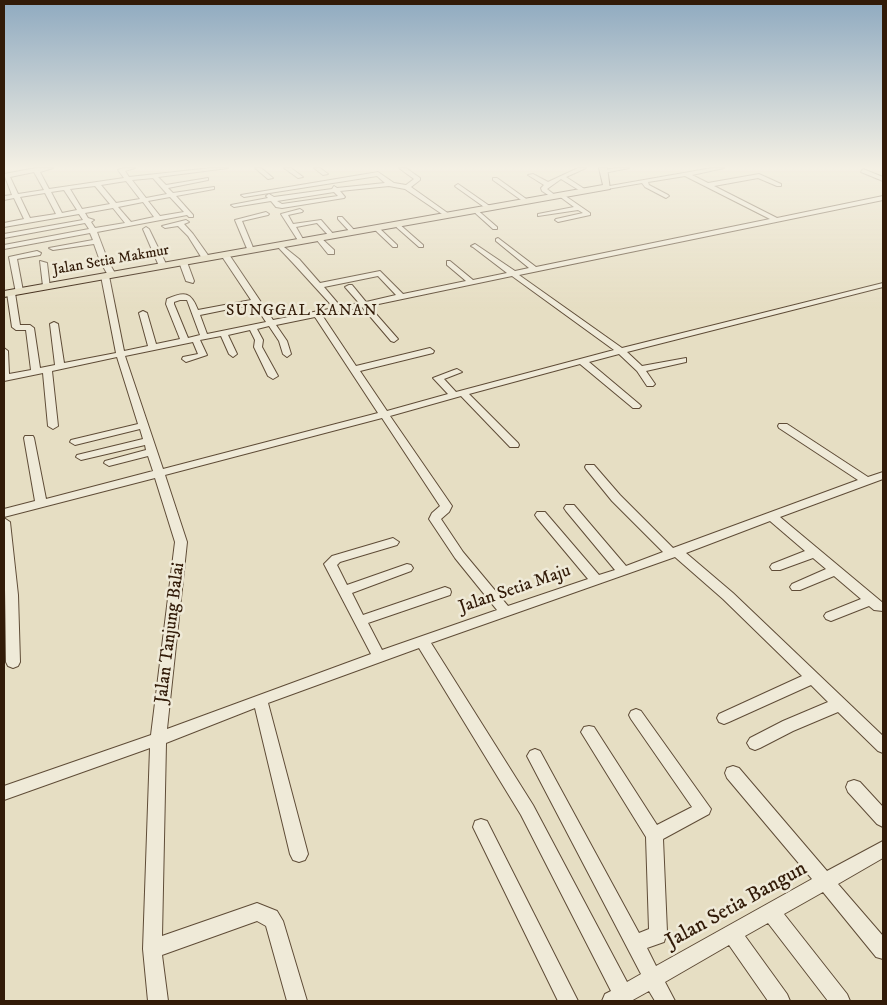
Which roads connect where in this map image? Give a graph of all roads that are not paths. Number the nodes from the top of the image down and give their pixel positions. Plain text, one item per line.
1 (25, 215) edge
2 (60, 215) edge
3 (86, 215) edge
4 (122, 215) edge
5 (155, 215) edge
6 (262, 215) edge
7 (284, 215) edge
8 (448, 215) edge
9 (480, 215) edge
10 (583, 215) edge
11 (766, 215) edge
12 (801, 215) edge
13 (191, 216) joint
14 (158, 218) junction
15 (340, 218) dead end
16 (90, 220) junction
17 (558, 220) dead end
18 (776, 220) junction
19 (28, 221) junction
20 (128, 224) junction
21 (180, 224) junction
22 (396, 224) junction
23 (4, 225) edge
24 (165, 226) dead end
25 (290, 226) junction
26 (376, 228) junction
27 (495, 228) dead end
28 (146, 229) dead end
29 (96, 230) junction
30 (354, 232) junction
31 (4, 236) edge
32 (332, 236) junction
33 (318, 238) junction
34 (498, 240) dead end
35 (301, 241) junction
36 (279, 245) junction
37 (4, 246) edge
38 (100, 246) junction
39 (395, 246) dead end
40 (421, 246) dead end
41 (475, 246) dead end
42 (53, 248) dead end
43 (250, 250) junction
44 (330, 252) dead end
45 (37, 253) dead end
46 (226, 255) junction
47 (13, 257) junction
48 (4, 258) edge
49 (206, 258) junction
50 (183, 262) junction
51 (43, 263) dead end
52 (450, 263) dead end
53 (163, 266) junction
54 (534, 269) junction
55 (513, 274) junction
56 (108, 276) junction
57 (190, 281) dead end
58 (471, 282) junction
59 (883, 285) edge
60 (47, 286) junction
61 (319, 286) junction
62 (349, 287) dead end
63 (11, 293) edge
64 (402, 296) junction
65 (256, 301) junction
66 (364, 304) junction
67 (339, 309) junction
68 (143, 313) dead end
69 (196, 313) junction
70 (317, 314) junction
71 (271, 322) junction
72 (54, 324) dead end
73 (252, 326) junction
74 (223, 332) junction
75 (200, 337) junction
76 (394, 339) dead end
77 (185, 340) junction
78 (152, 346) junction
79 (4, 351) edge
80 (430, 351) dead end
81 (620, 351) junction
82 (120, 353) junction
83 (233, 354) dead end
84 (288, 354) dead end
85 (186, 359) dead end
86 (683, 360) dead end
87 (582, 361) junction
88 (60, 366) junction
89 (47, 368) junction
90 (640, 368) junction
91 (355, 369) junction
92 (36, 371) junction
93 (457, 372) dead end
94 (273, 376) dead end
95 (4, 378) edge
96 (650, 384) dead end
97 (458, 394) junction
98 (636, 406) dead end
99 (384, 414) junction
100 (144, 425) junction
101 (54, 426) dead end
102 (783, 426) dead end
103 (29, 438) dead end
104 (75, 442) dead end
105 (151, 446) junction
106 (514, 446) dead end
107 (81, 457) dead end
108 (109, 463) dead end
109 (590, 468) dead end
110 (159, 473) junction
111 (874, 478) edge
112 (883, 485) edge
113 (41, 503) junction
114 (570, 508) dead end
115 (4, 513) edge
116 (541, 515) dead end
117 (772, 516) junction
118 (4, 522) edge
119 (393, 542) dead end
120 (674, 552) junction
121 (815, 552) junction
122 (6, 560) edge
123 (776, 567) dead end
124 (407, 568) dead end
125 (836, 570) junction
126 (623, 571) junction
127 (597, 581) junction
128 (796, 587) dead end
129 (343, 591) junction
130 (445, 592) dead end
131 (8, 596) edge
132 (506, 613) junction
133 (831, 616) dead end
134 (359, 621) junction
135 (8, 636) edge
136 (422, 641) junction
137 (379, 657) junction
138 (13, 662) dead end
139 (812, 678) junction
140 (260, 700) junction
141 (840, 704) junction
142 (636, 715) dead end
143 (724, 718) dead end
144 (589, 732) dead end
145 (158, 739) junction
146 (880, 739) edge
147 (755, 743) dead end
148 (535, 756) dead end
149 (733, 773) dead end
150 (854, 788) dead end
151 (4, 794) edge
152 (883, 819) edge
153 (481, 827) dead end
154 (654, 835) junction
155 (883, 849) edge
156 (299, 854) dead end
157 (826, 882) junction
158 (771, 912) junction
159 (732, 933) junction
160 (635, 944) junction
161 (152, 949) junction
162 (883, 950) edge
163 (654, 979) junction
164 (618, 998) edge
165 (158, 1001) edge
166 (297, 1001) edge
167 (568, 1001) edge
168 (665, 1001) edge
169 (780, 1001) edge
170 (840, 1001) edge

1 - 19 street
2 - 19 street
3 - 16 street, Jalan Tanjung Balai
4 - 20 street
5 - 14 street
6 - 43 street
7 - 25 street
8 - 22 main road, Jalan Setia Makmur
9 - 27 street
10 - 17 street
11 - 18 street
12 - 18 street
13 - 14 street
13 - 21 street
14 - 20 street
15 - 30 street
16 - 29 street, Jalan Tanjung Balai
16 - 31 street
18 - 54 street
19 - 23 street
20 - 29 street
21 - 24 street
21 - 49 street
22 - 26 main road, Jalan Setia Makmur
22 - 40 street
25 - 32 street
25 - 35 street
26 - 30 main road, Jalan Setia Makmur
26 - 39 street
28 - 53 street
29 - 37 street
29 - 38 street, Jalan Tanjung Balai
30 - 32 main road, Jalan Setia Makmur
32 - 33 main road, Jalan Setia Makmur
33 - 35 main road, Jalan Setia Makmur
33 - 44 street
34 - 54 street
35 - 36 main road, Jalan Setia Makmur
36 - 43 main road, Jalan Setia Makmur
36 - 61 street
38 - 42 street
38 - 56 street, Jalan Tanjung Balai
41 - 55 street
43 - 46 main road, Jalan Setia Makmur
45 - 47 street
46 - 49 main road, Jalan Setia Makmur
46 - 65 street
47 - 48 street
47 - 63 street
49 - 50 main road, Jalan Setia Makmur
50 - 53 main road, Jalan Setia Makmur
50 - 57 street
51 - 60 street
52 - 58 street
53 - 56 main road, Jalan Setia Makmur
54 - 55 street
55 - 58 street
55 - 81 street
56 - 60 main road, Jalan Setia Makmur
56 - 82 street, Jalan Tanjung Balai
58 - 64 street
59 - 81 street
60 - 63 main road, Jalan Setia Makmur
61 - 64 street
61 - 67 street
62 - 66 street
63 - 92 street
64 - 66 street
65 - 69 street
65 - 71 street
66 - 67 street
66 - 76 street
67 - 70 street
68 - 78 street
69 - 75 street
69 - 77 street
70 - 71 street
70 - 91 street
71 - 73 street
71 - 84 street
72 - 88 street
73 - 74 street
73 - 94 street
74 - 75 street
74 - 83 street
75 - 77 street
75 - 85 street
77 - 78 street
78 - 82 street
79 - 95 street
80 - 91 street
81 - 87 street
81 - 90 street
82 - 88 street
82 - 100 street, Jalan Tanjung Balai
86 - 90 street
87 - 97 street
87 - 98 street
88 - 89 street
89 - 92 street
89 - 101 street
90 - 96 street
91 - 99 street
92 - 95 street
93 - 97 street
97 - 99 street
97 - 106 street
99 - 110 street
99 - 132 street
100 - 104 street
100 - 105 street, Jalan Tanjung Balai
102 - 111 street
103 - 113 street
105 - 107 street
105 - 108 street
105 - 110 street, Jalan Tanjung Balai
109 - 120 street
110 - 113 street
110 - 145 street, Jalan Tanjung Balai
111 - 112 street
111 - 117 street, Jalan Setia Maju
113 - 115 street
114 - 126 street
116 - 127 street
117 - 120 street, Jalan Setia Maju
117 - 121 street
118 - 122 street
119 - 129 street
120 - 126 street, Jalan Setia Maju
120 - 139 street
121 - 123 street
121 - 125 street
122 - 131 street
124 - 129 street
125 - 128 street
125 - 133 street
126 - 127 street, Jalan Setia Maju
127 - 132 street, Jalan Setia Maju
129 - 134 street
130 - 134 street
131 - 135 street
132 - 136 street, Jalan Setia Maju
134 - 137 street
135 - 138 street
136 - 137 street, Jalan Setia Maju
136 - 164 street
137 - 140 street, Jalan Setia Maju
139 - 141 street
139 - 143 street
140 - 145 street, Jalan Setia Maju
140 - 156 street
141 - 146 street
141 - 147 street
142 - 154 street
144 - 154 street
145 - 151 street, Jalan Setia Maju
145 - 161 street, Jalan Tanjung Balai
148 - 160 street
149 - 157 street
150 - 152 street
153 - 167 street
154 - 160 street
155 - 157 street, Jalan Setia Bangun
157 - 158 street, Jalan Setia Bangun
157 - 162 street
158 - 159 street, Jalan Setia Bangun
158 - 170 street
159 - 163 street, Jalan Setia Bangun
159 - 169 street
160 - 163 street
161 - 165 street, Jalan Tanjung Balai
161 - 166 street
163 - 164 street, Jalan Setia Bangun
163 - 168 street

